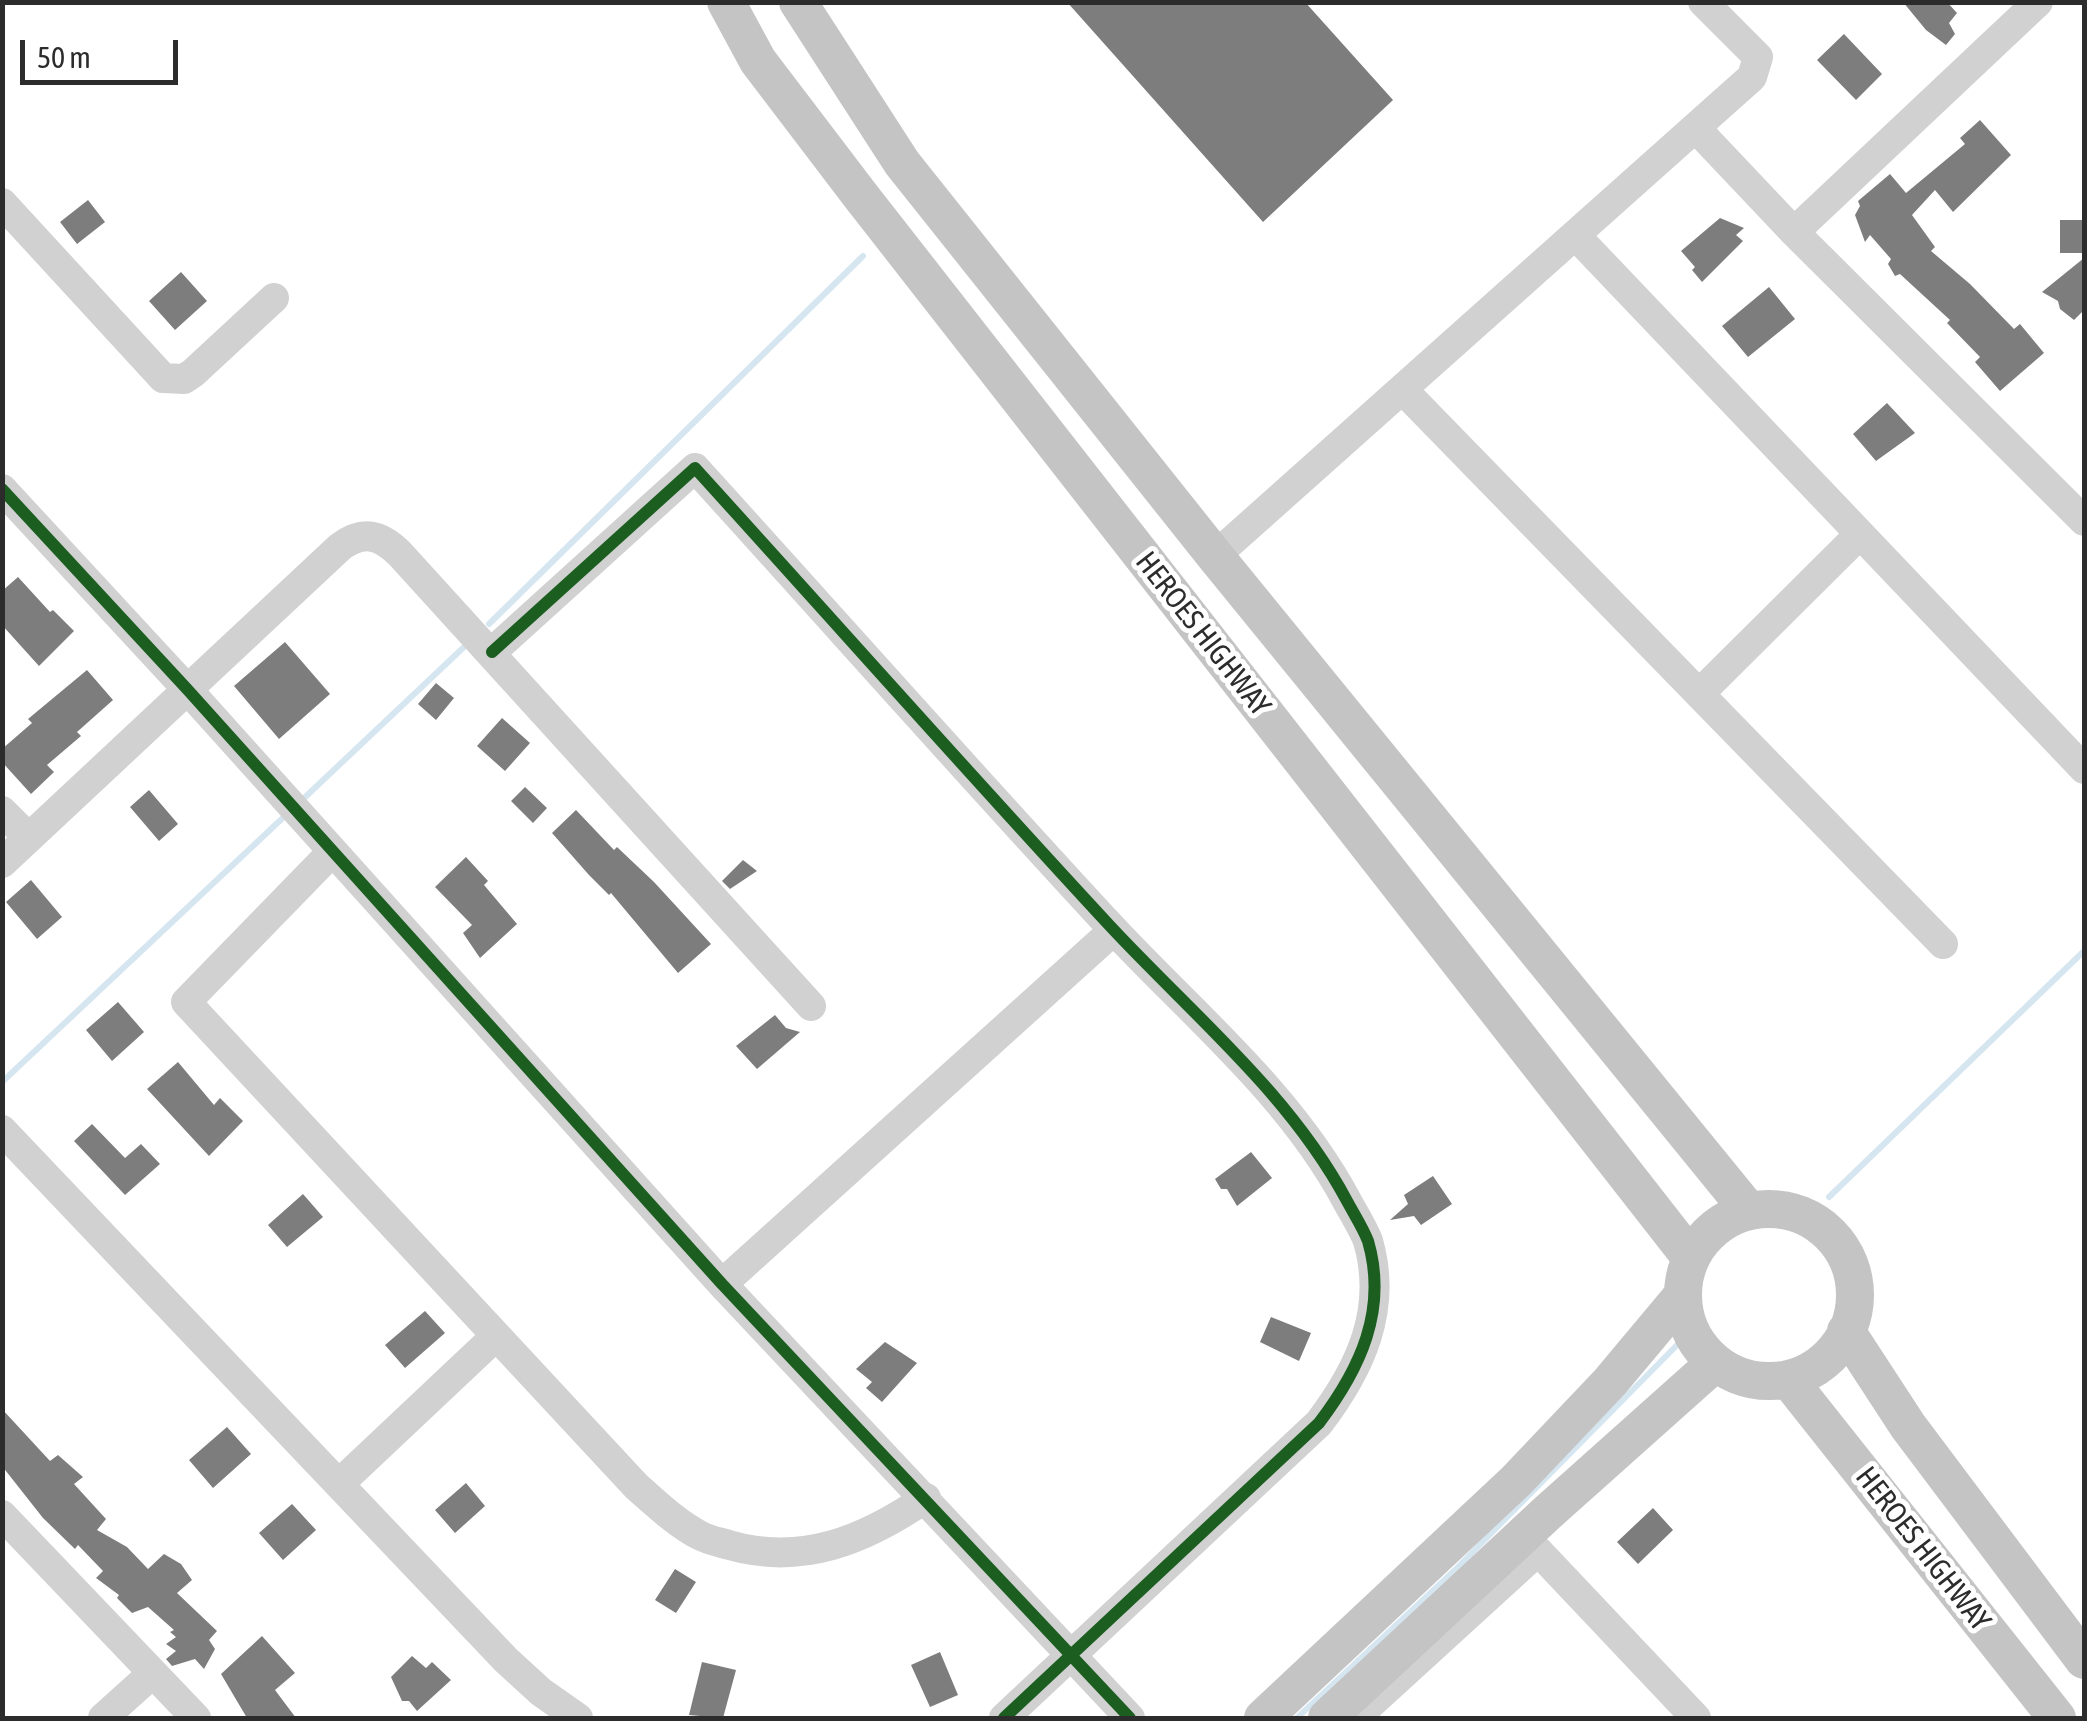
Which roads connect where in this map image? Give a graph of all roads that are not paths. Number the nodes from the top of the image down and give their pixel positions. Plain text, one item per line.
1 (726, 2) edge
2 (798, 2) edge
3 (1704, 2) edge
4 (2038, 2) edge
5 (1699, 127) junction
6 (2, 203) edge
7 (1794, 232) junction
8 (1576, 236) junction
9 (274, 298) dead end
10 (1403, 390) junction
11 (2, 489) edge
12 (2084, 521) edge
13 (1860, 534) junction
14 (1216, 556) junction
15 (492, 652) junction
16 (187, 688) junction
17 (1699, 694) junction
18 (2084, 769) edge
19 (2, 811) edge
20 (29, 838) junction
21 (332, 852) junction
22 (2, 864) edge
23 (1114, 930) junction
24 (1943, 944) dead end
25 (811, 1006) dead end
26 (2, 1130) edge
27 (1749, 1211) junction
28 (1691, 1258) junction
29 (722, 1284) junction
30 (1682, 1296) junction
31 (1846, 1331) junction
32 (496, 1336) junction
33 (1715, 1362) junction
34 (1788, 1378) junction
35 (340, 1483) junction
36 (926, 1498) junction
37 (4, 1521) edge
38 (1071, 1658) junction
39 (2084, 1660) edge
40 (153, 1673) junction
41 (102, 1718) edge
42 (196, 1718) edge
43 (578, 1718) edge
44 (1004, 1718) edge
45 (1130, 1718) edge
46 (1263, 1718) edge
47 (1326, 1718) edge
48 (1355, 1718) edge
49 (1696, 1718) edge
50 (2057, 1718) edge

1 - 28 main road, HEROES HIGHWAY
2 - 14 main road, HEROES HIGHWAY
3 - 5 street
4 - 7 street
5 - 7 street
5 - 8 street
6 - 9 street
7 - 12 street
8 - 10 street
8 - 13 street
10 - 14 street
10 - 17 street
11 - 16 street
13 - 17 street
13 - 18 street
14 - 27 main road, HEROES HIGHWAY
15 - 16 street
15 - 23 street
15 - 25 street
16 - 20 street
16 - 21 street
17 - 24 street
19 - 20 street
20 - 22 street
21 - 29 street
21 - 32 street
23 - 29 street
23 - 38 street
26 - 35 street
27 - 28 main road
27 - 31 main road
28 - 30 main road
29 - 36 street
30 - 33 main road
30 - 46 main road
31 - 34 main road
31 - 39 main road, HEROES HIGHWAY
32 - 35 street
32 - 36 street
33 - 34 main road
33 - 47 main road
34 - 50 main road, HEROES HIGHWAY
35 - 43 street
36 - 38 street
37 - 40 street
38 - 44 street
38 - 45 street
40 - 41 street
40 - 42 street
48 - 49 street

